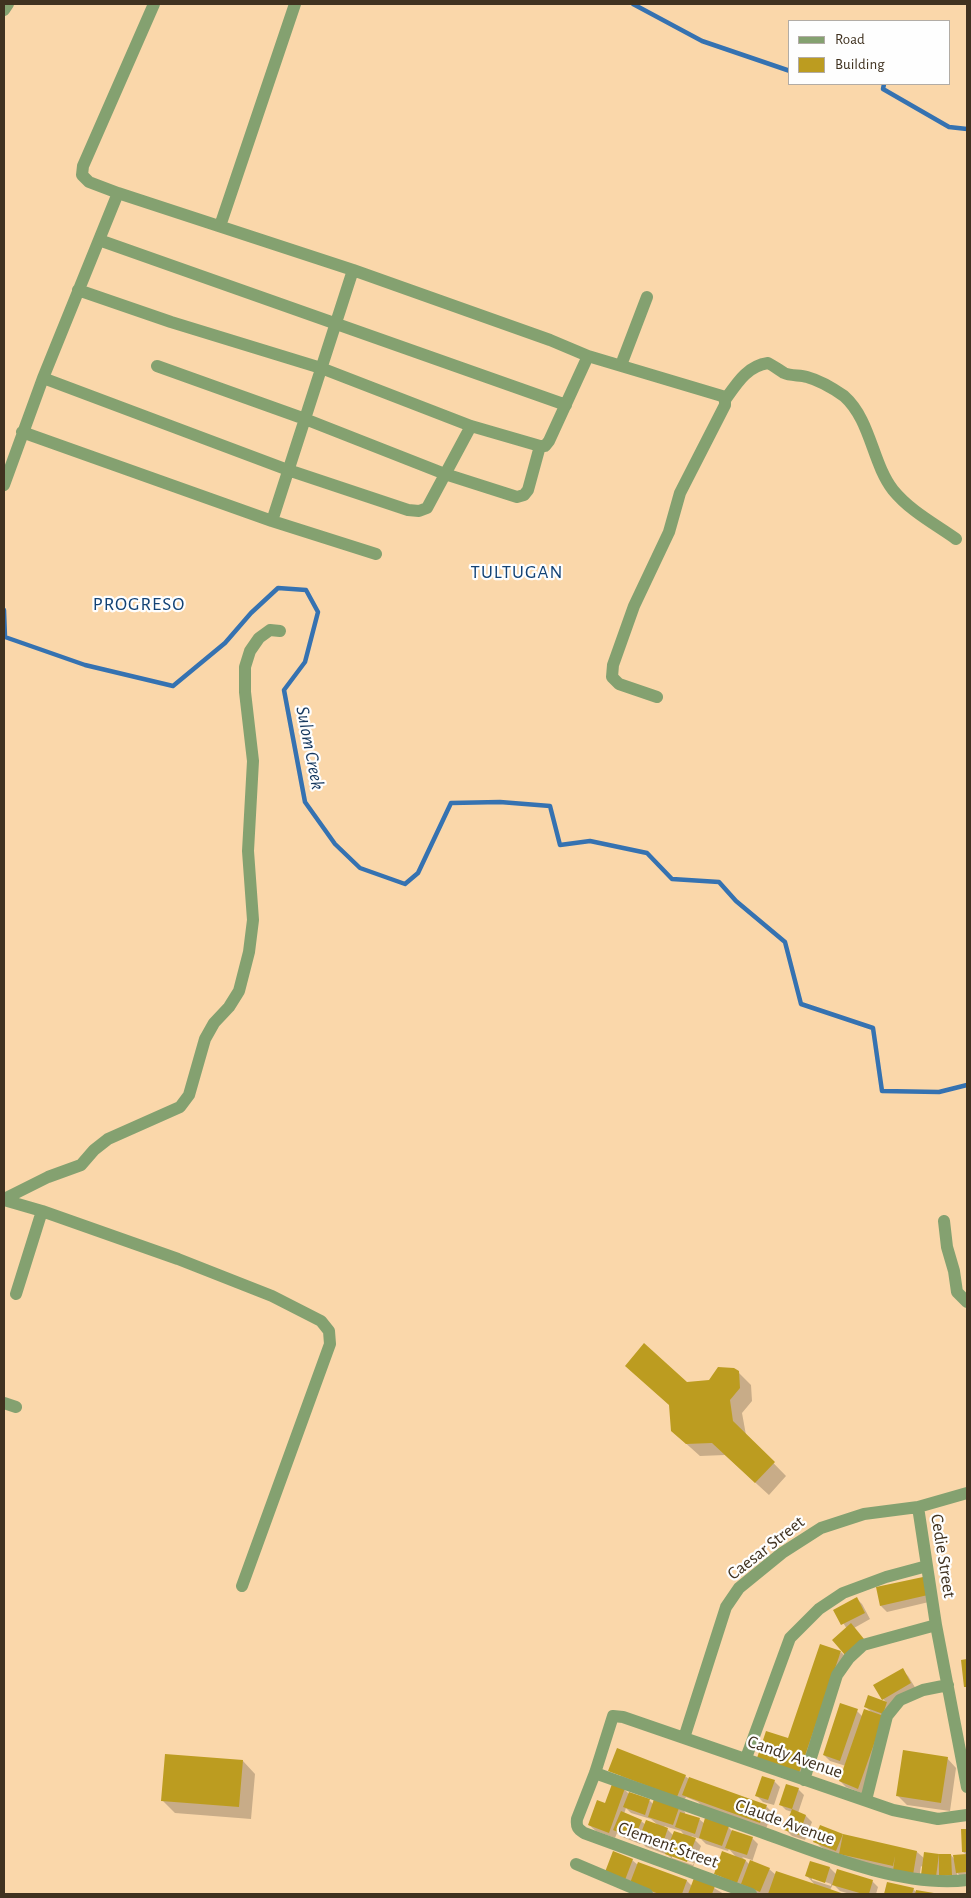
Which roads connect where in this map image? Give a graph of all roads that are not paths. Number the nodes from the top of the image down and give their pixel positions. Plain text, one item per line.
1 (8, 4) edge
2 (154, 4) edge
3 (295, 4) edge
4 (4, 10) edge
5 (118, 193) junction
6 (220, 226) junction
7 (99, 240) junction
8 (352, 270) junction
9 (78, 290) junction
10 (647, 297) dead end
11 (336, 325) junction
12 (588, 356) junction
13 (620, 365) junction
14 (157, 366) dead end
15 (321, 368) junction
16 (43, 378) junction
17 (725, 400) junction
18 (566, 405) junction
19 (305, 419) junction
20 (471, 426) junction
21 (22, 432) junction
22 (540, 446) junction
23 (288, 470) junction
24 (445, 474) junction
25 (4, 485) edge
26 (272, 521) junction
27 (956, 539) dead end
28 (376, 554) dead end
29 (280, 631) dead end
30 (658, 698) dead end
31 (4, 1199) edge
32 (42, 1211) junction
33 (944, 1221) dead end
34 (16, 1294) dead end
35 (967, 1302) edge
36 (4, 1403) edge
37 (16, 1407) dead end
38 (967, 1493) edge
39 (918, 1507) junction
40 (927, 1566) junction
41 (242, 1586) dead end
42 (936, 1625) junction
43 (948, 1685) junction
44 (684, 1738) junction
45 (746, 1758) junction
46 (595, 1773) junction
47 (804, 1780) junction
48 (967, 1787) edge
49 (866, 1800) junction
50 (967, 1815) edge
51 (576, 1864) dead end
52 (967, 1880) edge
53 (647, 1894) edge
54 (751, 1894) edge

1 - 4 street
2 - 5 street
3 - 6 street
5 - 6 street
5 - 7 street
6 - 8 street
7 - 9 street
7 - 11 street
8 - 11 street
8 - 12 street
9 - 15 street
9 - 16 street
10 - 13 street
11 - 15 street
11 - 18 street
12 - 13 street
12 - 18 street
13 - 17 street
14 - 19 street
15 - 19 street
15 - 20 street
16 - 21 street
16 - 23 street
17 - 27 street
17 - 30 street
18 - 22 street
19 - 23 street
19 - 24 street
20 - 22 street
20 - 24 street
21 - 25 street
21 - 26 street
22 - 24 street
23 - 24 street
23 - 26 street
26 - 28 street
29 - 31 street
31 - 32 street
32 - 34 street
32 - 41 street
33 - 35 street
36 - 37 street
38 - 39 street, Caesar Street
39 - 40 street, Cedie Street
39 - 44 street, Caesar Street
40 - 42 street, Cedie Street
40 - 45 street
42 - 43 street, Cedie Street
42 - 47 street
43 - 48 street, Cedie Street
43 - 49 street
44 - 45 street, Candy Avenue
44 - 46 street, Candy Avenue
45 - 47 street, Candy Avenue
46 - 52 street, Claude Avenue
46 - 54 street, Clement Street
47 - 49 street, Candy Avenue
49 - 50 street, Candy Avenue
51 - 53 street

